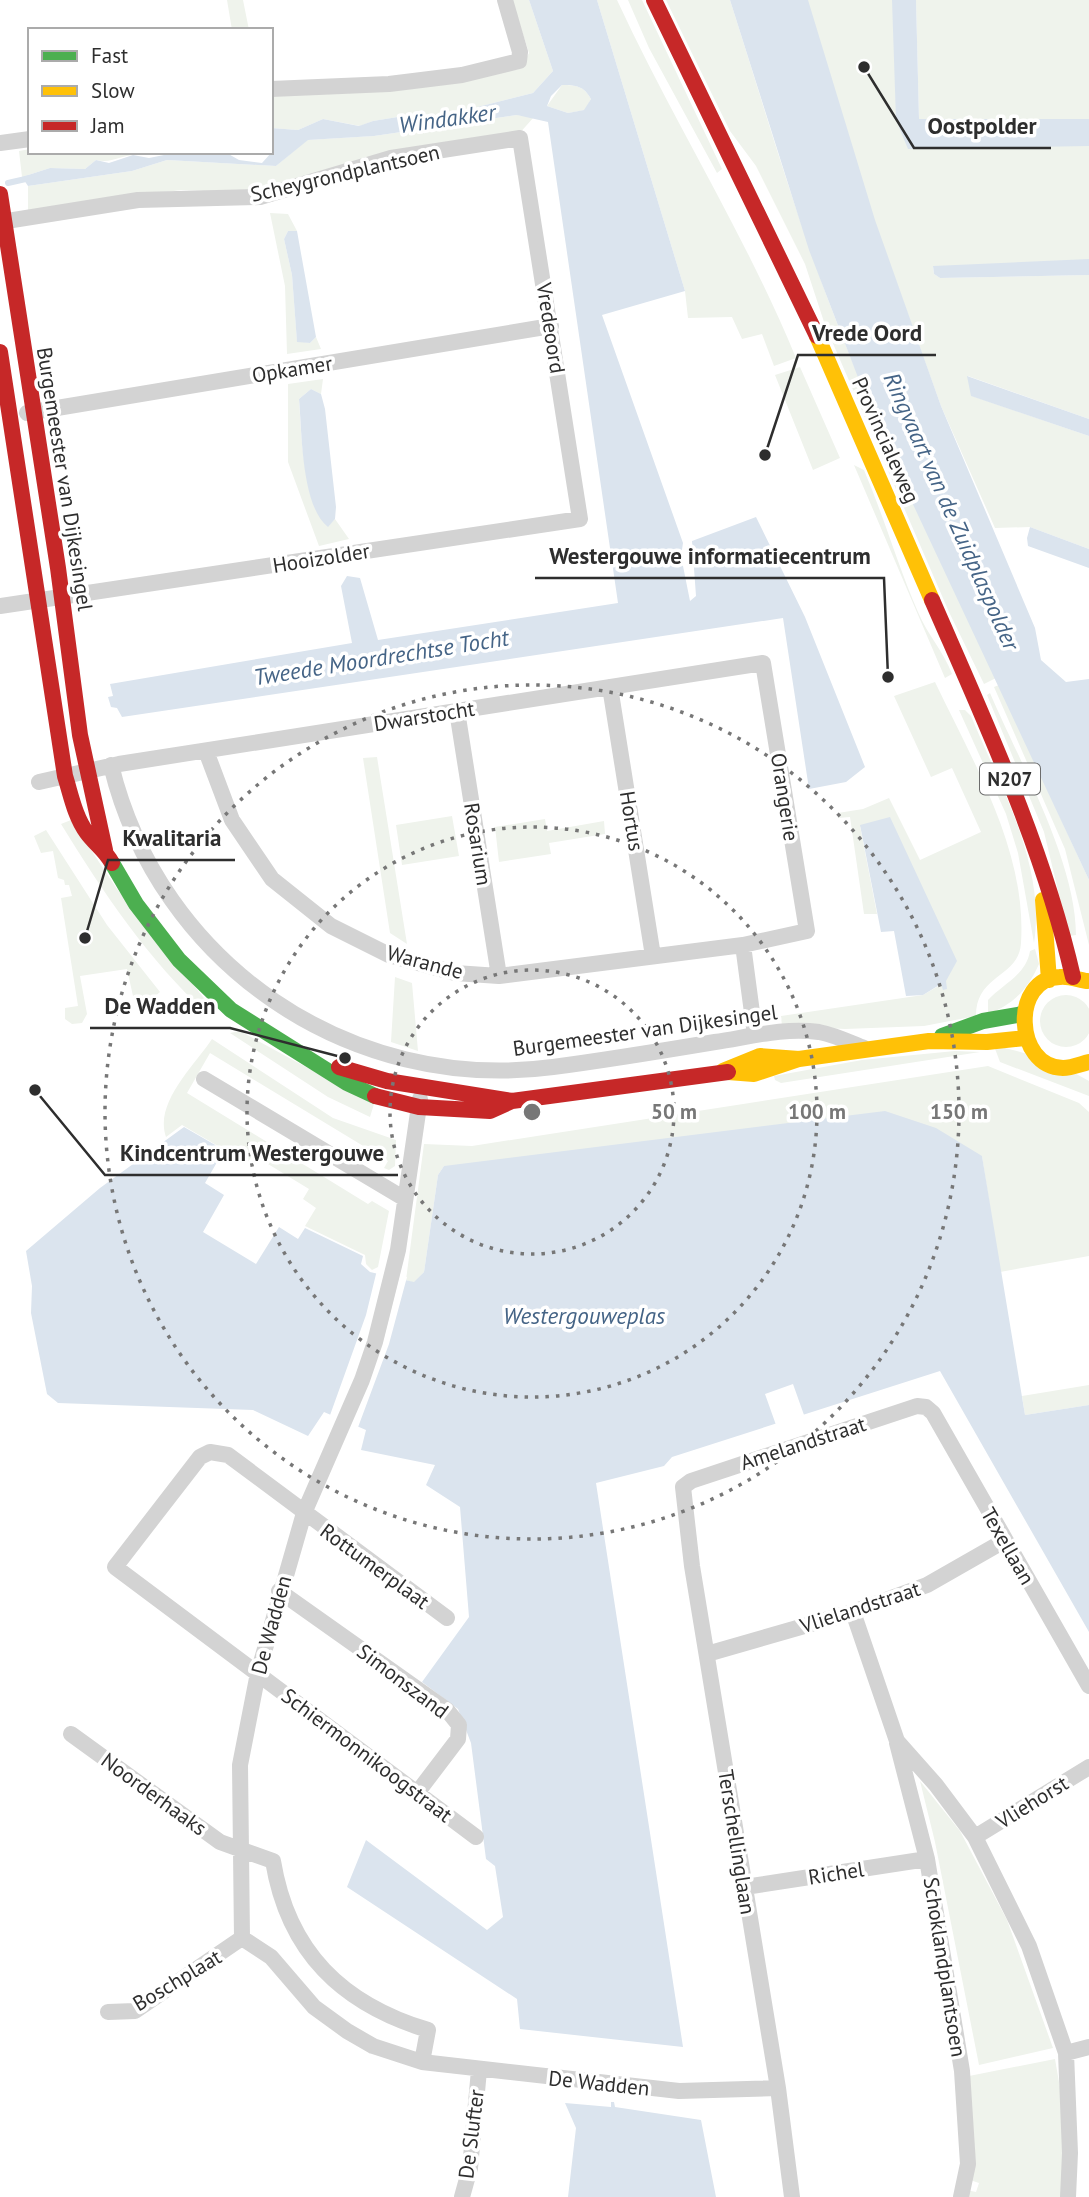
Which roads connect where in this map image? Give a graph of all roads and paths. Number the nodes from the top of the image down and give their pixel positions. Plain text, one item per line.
1 (505, 0) edge
2 (654, 0) edge
3 (273, 89) edge
4 (520, 138) joint
5 (28, 139) edge
6 (0, 143) edge
7 (0, 194) edge
8 (2, 222) edge
9 (551, 326) junction
10 (0, 352) edge
11 (34, 412) junction
12 (5, 416) edge
13 (580, 519) joint
14 (62, 597) junction
15 (40, 600) junction
16 (0, 606) edge
17 (763, 663) joint
18 (610, 687) junction
19 (457, 711) junction
20 (206, 751) junction
21 (111, 765) junction
22 (86, 771) junction
23 (65, 776) junction
24 (38, 782) dead end
25 (105, 850) junction
26 (1041, 867) junction
27 (807, 931) joint
28 (743, 945) junction
29 (653, 956) junction
30 (499, 976) junction
31 (1081, 979) edge
32 (1049, 980) junction
33 (1023, 1014) junction
34 (755, 1035) junction
35 (1025, 1038) junction
36 (929, 1041) junction
37 (866, 1049) junction
38 (1088, 1064) edge
39 (326, 1067) junction
40 (204, 1079) dead end
41 (422, 1088) junction
42 (513, 1101) junction
43 (419, 1107) junction
44 (405, 1199) junction
45 (926, 1406) joint
46 (683, 1487) joint
47 (304, 1513) junction
48 (1004, 1541) junction
49 (115, 1567) joint
50 (279, 1591) junction
51 (853, 1612) junction
52 (447, 1618) dead end
53 (707, 1654) junction
54 (258, 1673) junction
55 (1089, 1686) edge
56 (71, 1734) dead end
57 (897, 1741) junction
58 (1089, 1767) edge
59 (417, 1793) junction
60 (975, 1837) junction
61 (476, 1838) dead end
62 (239, 1847) junction
63 (927, 1859) junction
64 (745, 1887) junction
65 (242, 1938) junction
66 (108, 2012) dead end
67 (1089, 2047) edge
68 (1066, 2053) junction
69 (422, 2062) junction
70 (479, 2070) junction
71 (778, 2088) junction
72 (462, 2197) edge
73 (792, 2197) edge
74 (961, 2197) edge
75 (1068, 2197) edge

1 - 3 street
2 - 26 street, Provincialeweg / N207
4 - 8 street, Scheygrondplantsoen
4 - 9 street, Vredeoord
5 - 6 street
7 - 8 street, Burgemeester van Dijkesingel
8 - 11 street, Burgemeester van Dijkesingel
9 - 11 street, Opkamer
9 - 13 street, Vredeoord
10 - 12 street, Burgemeester van Dijkesingel
11 - 12 street, Opkamer
11 - 14 street, Burgemeester van Dijkesingel
12 - 15 street, Burgemeester van Dijkesingel
13 - 14 street, Hooizolder
14 - 15 street, Hooizolder
14 - 22 street, Burgemeester van Dijkesingel
15 - 16 street, Hooizolder
15 - 23 street, Burgemeester van Dijkesingel
17 - 18 street, Dwarstocht
17 - 27 street, Orangerie
18 - 19 street, Dwarstocht
18 - 29 street, Hortus
19 - 20 street, Dwarstocht
19 - 30 street, Rosarium
20 - 21 street, Dwarstocht
20 - 30 street, Warande
21 - 22 street, Dwarstocht
21 - 34 street, Burgemeester van Dijkesingel
22 - 23 street
22 - 25 street, Burgemeester van Dijkesingel
23 - 24 street
23 - 25 street, Burgemeester van Dijkesingel
25 - 39 street, Burgemeester van Dijkesingel
26 - 31 street, Provincialeweg / N207
26 - 32 street, Provincialeweg / N207
27 - 28 street, Warande
28 - 29 street, Warande
28 - 34 street
29 - 30 street, Warande
31 - 32 street, N207
32 - 33 street
33 - 35 street
33 - 36 street, Burgemeester van Dijkesingel
34 - 37 street, Burgemeester van Dijkesingel
35 - 36 street, Burgemeester van Dijkesingel
35 - 38 street
36 - 37 street, Burgemeester van Dijkesingel
37 - 42 street, Burgemeester van Dijkesingel
39 - 41 street, Burgemeester van Dijkesingel
39 - 43 street, Burgemeester van Dijkesingel
40 - 44 street
41 - 42 street, Burgemeester van Dijkesingel
41 - 43 street, De Wadden
42 - 43 street, Burgemeester van Dijkesingel
43 - 44 street, De Wadden
44 - 47 street, De Wadden
45 - 46 street, Amelandstraat
45 - 48 street, Texellaan
46 - 53 street, Terschellinglaan
47 - 49 street, Rottumerplaat
47 - 50 street, De Wadden
47 - 52 street, Rottumerplaat
48 - 51 street, Vlielandstraat
48 - 55 street, Texellaan
49 - 54 street, Schiermonnikoogstraat
50 - 54 street, De Wadden
50 - 59 street, Simonszand
51 - 53 street, Vlielandstraat
51 - 57 street, Schoklandplantsoen
53 - 64 street, Terschellinglaan
54 - 59 street, Schiermonnikoogstraat
54 - 62 street, De Wadden
56 - 62 street, Noorderhaaks
57 - 60 street, Schoklandplantsoen
57 - 63 street, Schoklandplantsoen
58 - 60 street, Vliehorst
59 - 61 street, Schiermonnikoogstraat
60 - 68 street, Schoklandplantsoen
62 - 65 street, De Wadden
62 - 69 street
63 - 64 street, Richel
63 - 74 street, Schoklandplantsoen
64 - 71 street, Terschellinglaan
65 - 66 street, Boschplaat
65 - 69 street, De Wadden
67 - 68 street
68 - 75 street, Schoklandplantsoen
69 - 70 street, De Wadden
70 - 71 street, De Wadden
70 - 72 street, De Slufter
71 - 73 street, Terschellinglaan

